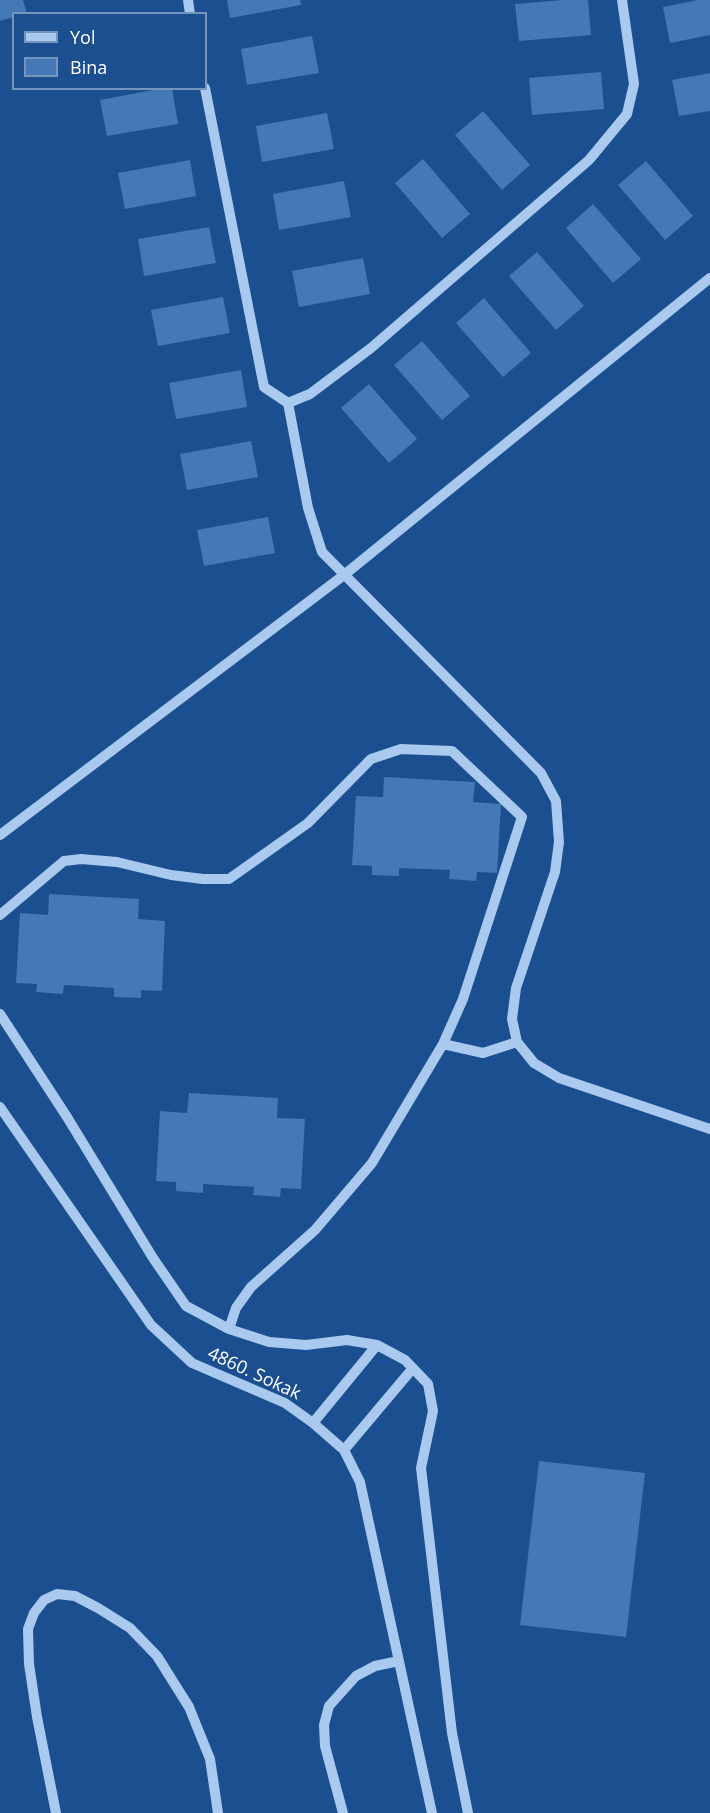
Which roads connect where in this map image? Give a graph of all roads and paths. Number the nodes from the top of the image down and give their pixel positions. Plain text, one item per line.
1 (622, 0) edge
2 (205, 90) edge
3 (710, 279) edge
4 (288, 403) junction
5 (344, 575) junction
6 (0, 835) edge
7 (0, 915) edge
8 (0, 1014) edge
9 (517, 1042) junction
10 (443, 1044) junction
11 (0, 1107) edge
12 (710, 1129) edge
13 (229, 1329) junction
14 (377, 1345) junction
15 (413, 1368) junction
16 (314, 1423) junction
17 (344, 1450) junction
18 (399, 1661) junction
19 (56, 1813) edge
20 (218, 1813) edge
21 (343, 1813) edge
22 (432, 1813) edge
23 (468, 1813) edge

1 - 4 street
2 - 4 street
3 - 5 street
4 - 5 street
5 - 6 street
5 - 9 street
7 - 10 street
8 - 13 street
9 - 10 street
9 - 12 street
10 - 13 street
11 - 16 street, 4860. Sokak
13 - 14 street
14 - 15 street
14 - 16 street
15 - 17 street
15 - 23 street
16 - 17 street, 4860. Sokak
17 - 18 street, 4860. Sokak
18 - 21 street
18 - 22 street, 4860. Sokak
19 - 20 street

